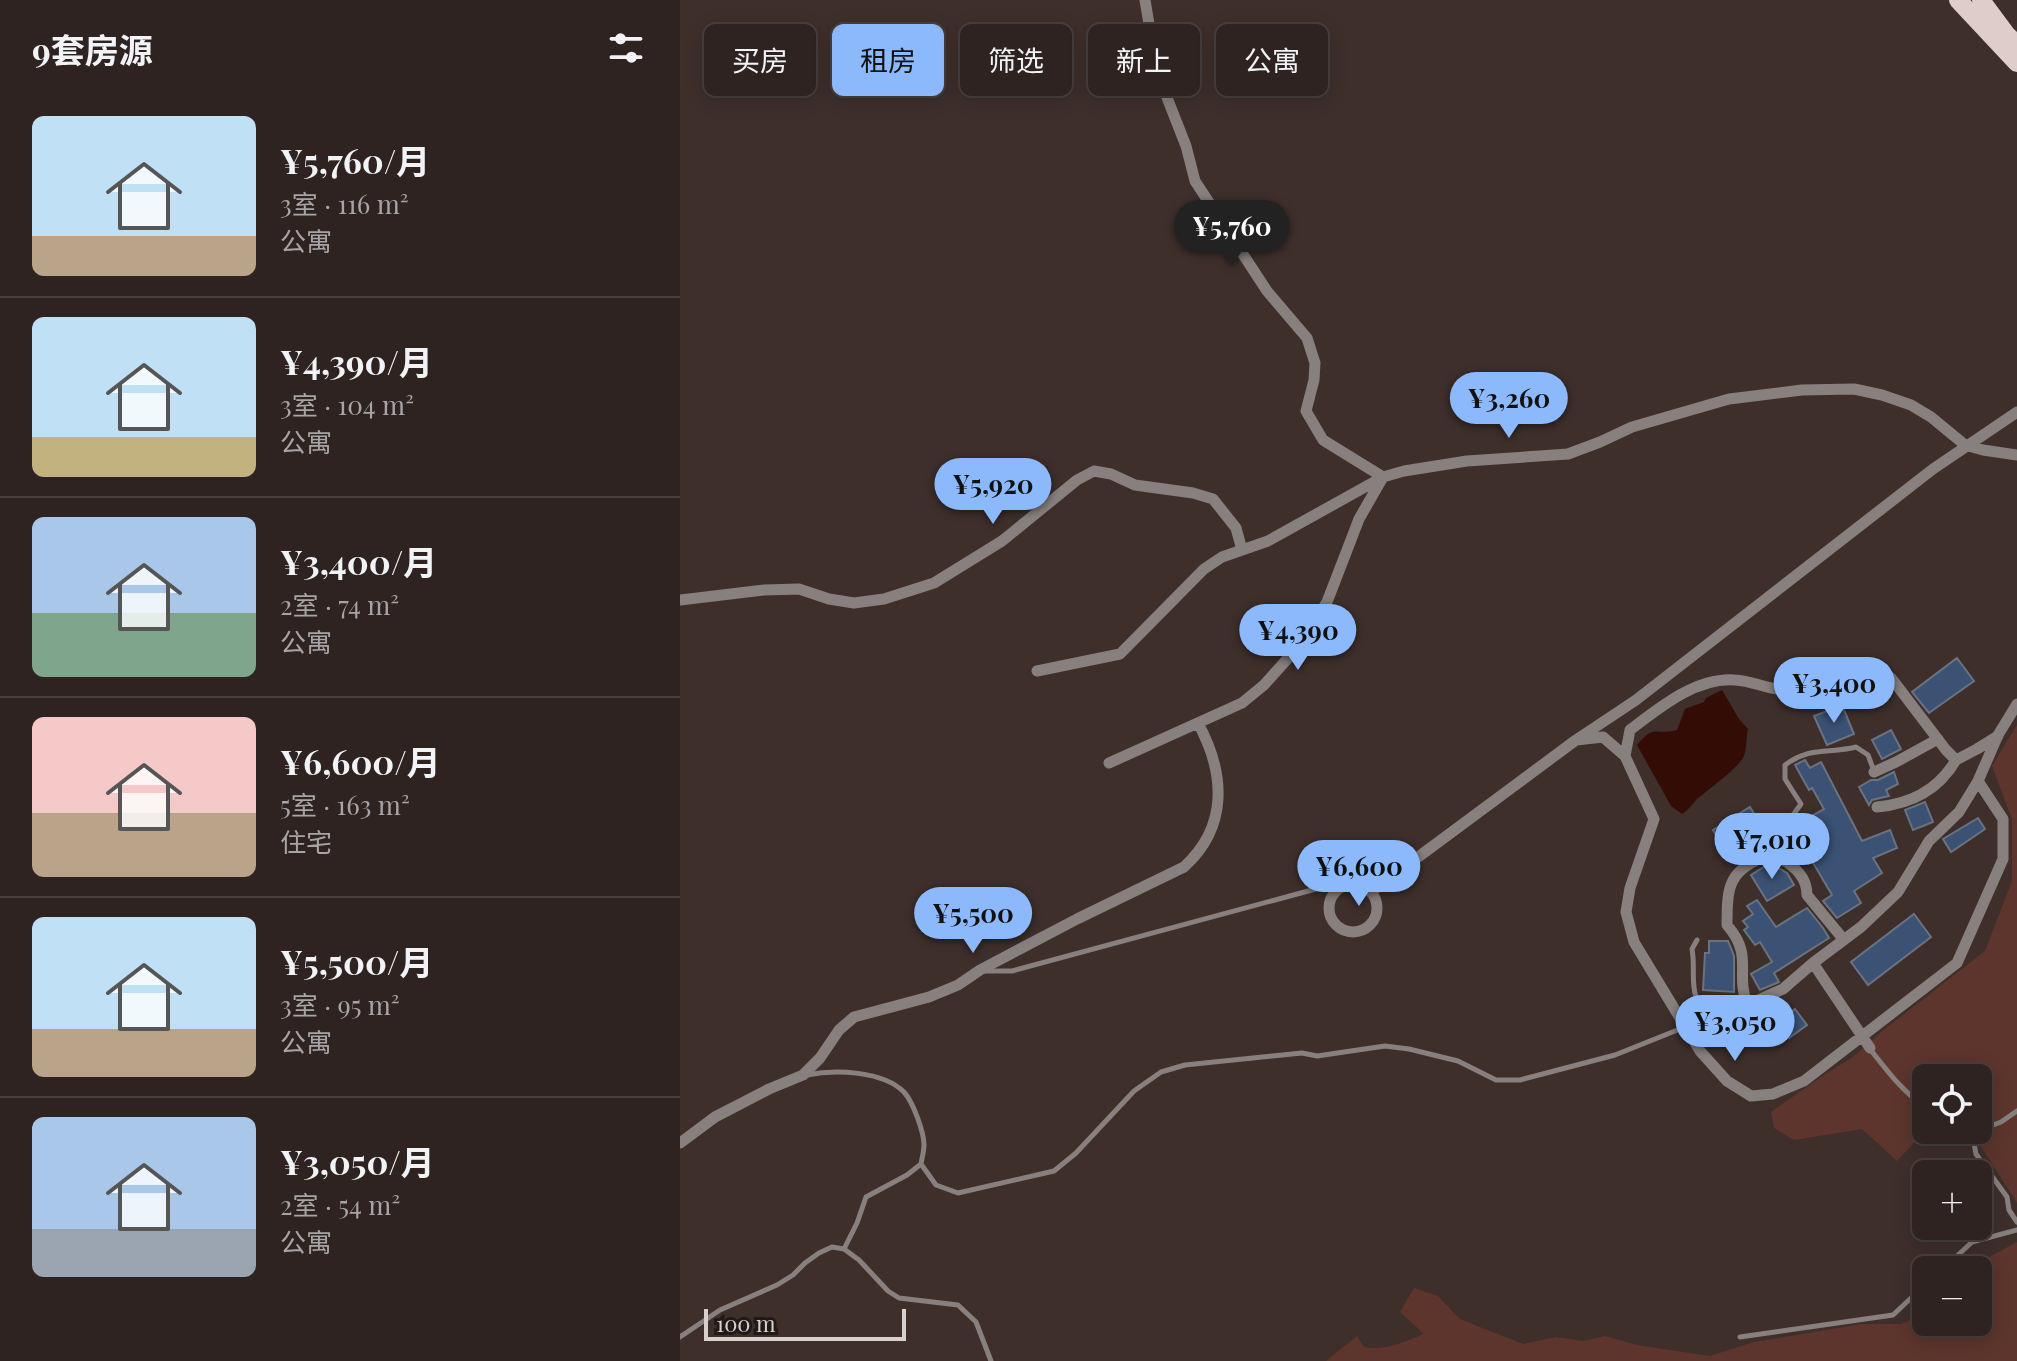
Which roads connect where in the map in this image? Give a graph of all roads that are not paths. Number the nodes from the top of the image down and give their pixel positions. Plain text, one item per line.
1 (1145, 0) edge
2 (1958, 0) edge
3 (1981, 0) edge
4 (2017, 44) edge
5 (2017, 63) edge
6 (2017, 412) edge
7 (1965, 445) junction
8 (2017, 455) edge
9 (1383, 477) junction
10 (1242, 550) junction
11 (680, 600) edge
12 (1037, 671) dead end
13 (2017, 704) edge
14 (1198, 723) junction
15 (1998, 735) junction
16 (1938, 739) junction
17 (1576, 740) junction
18 (1625, 756) junction
19 (1956, 760) junction
20 (1109, 763) dead end
21 (1874, 772) joint
22 (1978, 781) junction
23 (1877, 807) dead end
24 (1770, 854) junction
25 (1336, 890) junction
26 (1371, 892) junction
27 (1697, 940) dead end
28 (1844, 940) junction
29 (1813, 963) junction
30 (980, 970) junction
31 (1747, 1004) junction
32 (1720, 1017) junction
33 (1686, 1027) junction
34 (1862, 1036) junction
35 (1870, 1048) joint
36 (803, 1075) junction
37 (1912, 1097) edge
38 (2017, 1111) edge
39 (1992, 1125) edge
40 (680, 1143) edge
41 (1973, 1144) edge
42 (921, 1164) junction
43 (2017, 1222) edge
44 (2017, 1230) edge
45 (844, 1249) junction
46 (1957, 1256) edge
47 (1912, 1297) edge
48 (680, 1337) edge
49 (1740, 1337) dead end
50 (991, 1361) edge

1 - 9 street
2 - 5 main road
3 - 4 main road
6 - 7 street
7 - 8 street
7 - 9 street
7 - 17 street
9 - 10 street
9 - 14 street
10 - 11 street
10 - 12 street
13 - 15 street
14 - 20 street
14 - 30 street
15 - 19 street
15 - 22 street
16 - 18 street
16 - 19 street
16 - 21 street
17 - 18 street
17 - 26 street
18 - 33 street
19 - 23 street
21 - 24 lane
22 - 28 street
22 - 34 street
24 - 28 street
24 - 31 street
25 - 26 street
25 - 26 street
25 - 30 lane
27 - 32 lane
28 - 29 street
29 - 31 street
29 - 34 street
30 - 36 street
31 - 32 street
32 - 33 street
33 - 34 street
33 - 42 lane
34 - 35 street
35 - 37 lane
36 - 40 street
36 - 42 lane
38 - 39 lane
41 - 43 lane
42 - 45 lane
44 - 46 lane
45 - 48 lane
45 - 50 lane
47 - 49 lane

